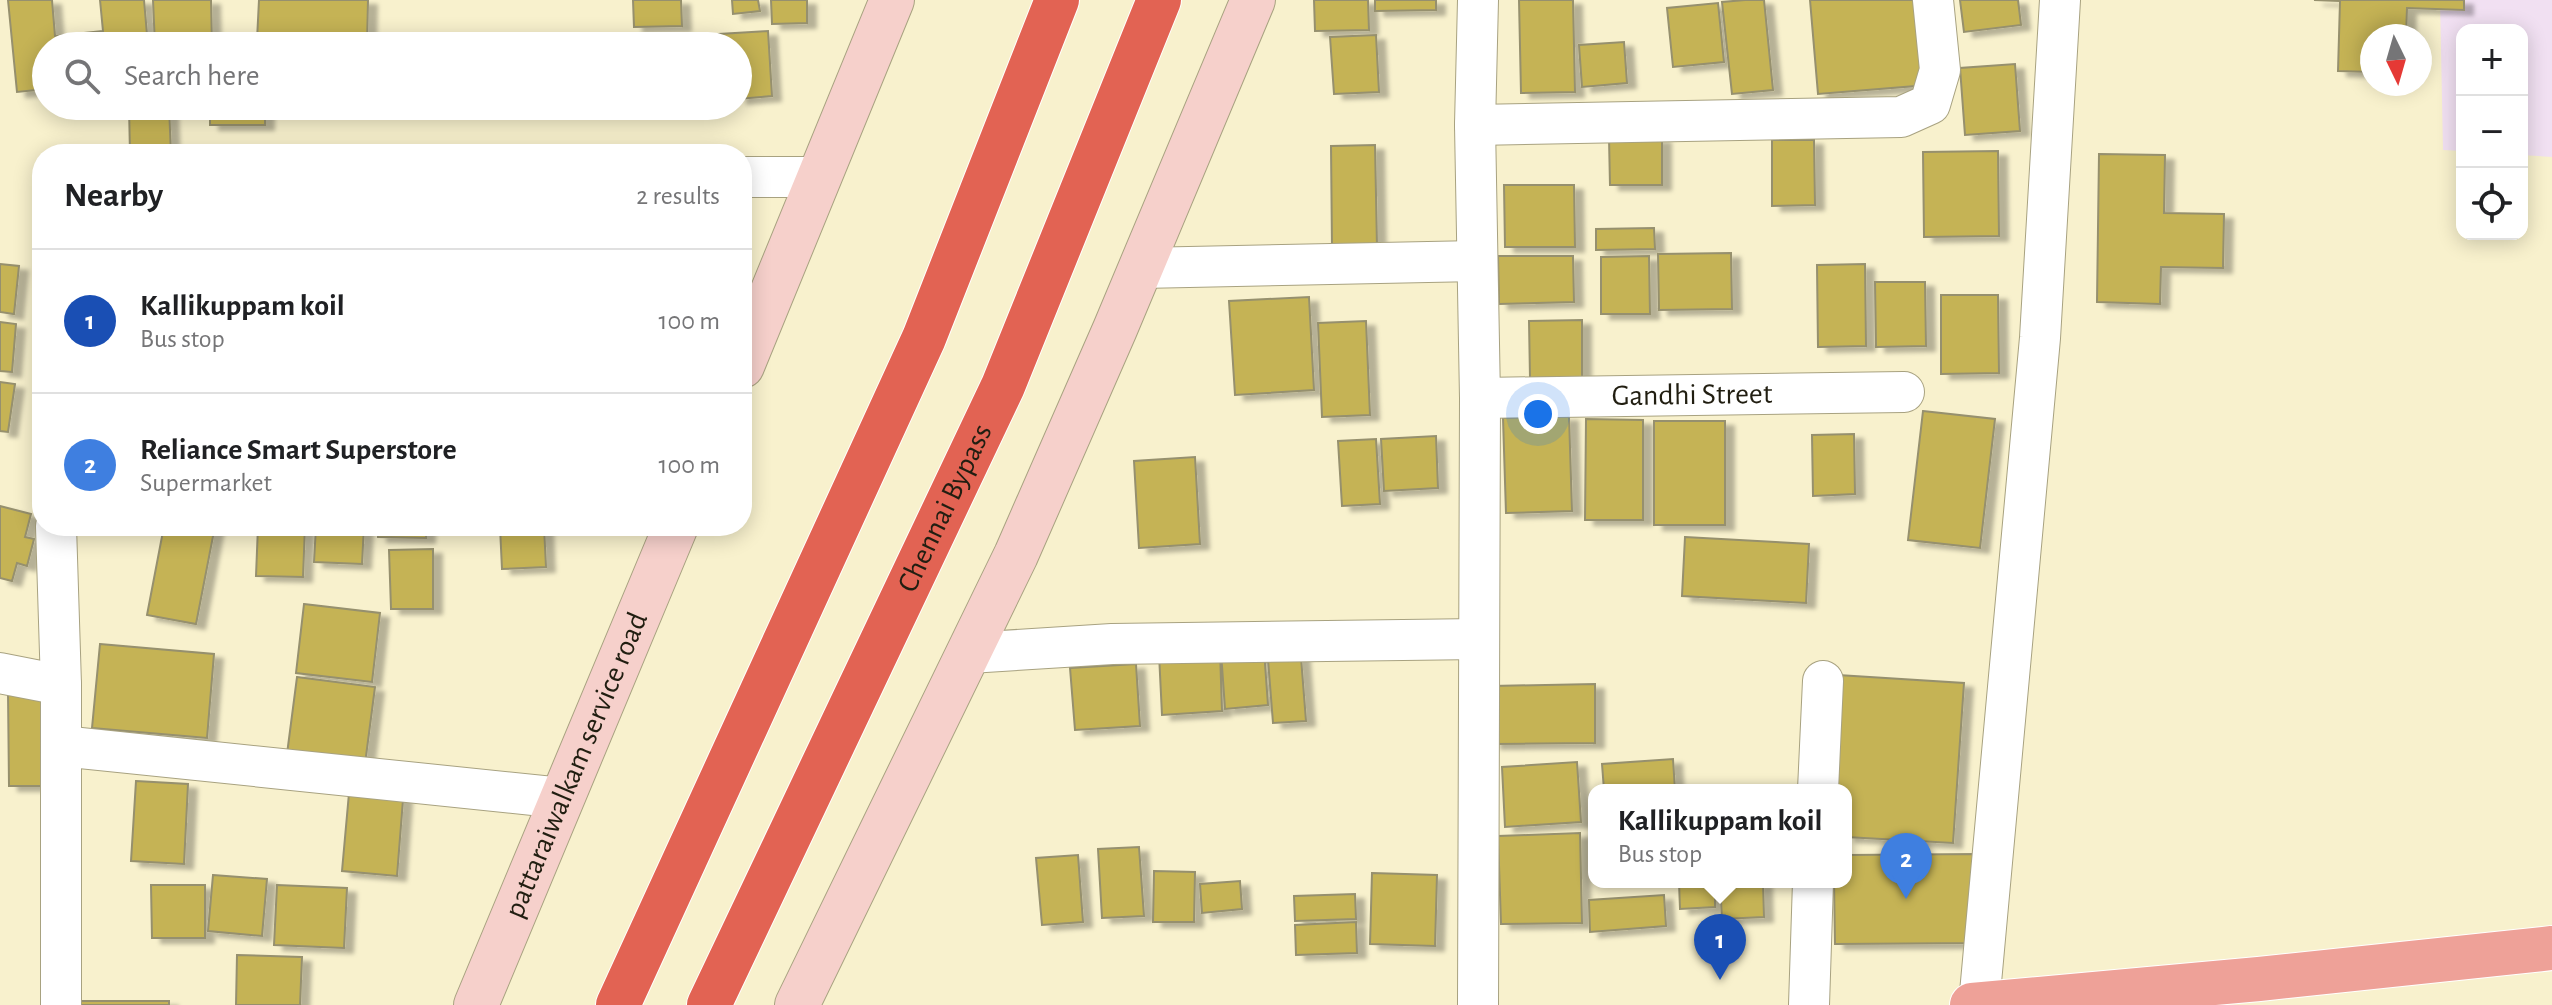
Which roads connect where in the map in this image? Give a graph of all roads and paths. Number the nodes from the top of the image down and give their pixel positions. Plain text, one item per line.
1 (892, 0) edge
2 (1057, 0) edge
3 (1159, 0) edge
4 (1253, 0) edge
5 (1478, 0) edge
6 (1933, 0) edge
7 (2060, 0) edge
8 (1475, 125) junction
9 (752, 177) edge
10 (819, 177) junction
11 (1477, 261) junction
12 (1141, 268) junction
13 (752, 341) edge
14 (1904, 392) dead end
15 (1480, 398) junction
16 (56, 536) edge
17 (672, 536) edge
18 (1479, 639) junction
19 (969, 653) junction
20 (0, 673) edge
21 (1823, 681) dead end
22 (61, 685) junction
23 (61, 746) junction
24 (1818, 784) edge
25 (562, 798) junction
26 (1813, 888) edge
27 (2552, 948) edge
28 (1984, 1004) edge
29 (61, 1005) edge
30 (476, 1005) edge
31 (618, 1005) edge
32 (709, 1005) edge
33 (797, 1005) edge
34 (1478, 1005) edge
35 (1809, 1005) edge

1 - 10 street
2 - 31 highway
3 - 32 highway, Chennai Bypass
4 - 12 street
5 - 8 street
6 - 8 street
7 - 28 street
8 - 11 street
9 - 10 street
10 - 13 street
11 - 12 street
11 - 15 street
12 - 19 street
14 - 15 street, Gandhi Street
15 - 18 street
16 - 22 street
17 - 25 street, pattaraiwalkam service road
18 - 19 street
18 - 34 street
19 - 33 street
20 - 22 street
21 - 24 street
22 - 23 street
23 - 25 street
23 - 29 street
25 - 30 street, pattaraiwalkam service road
26 - 35 street
27 - 28 main road

